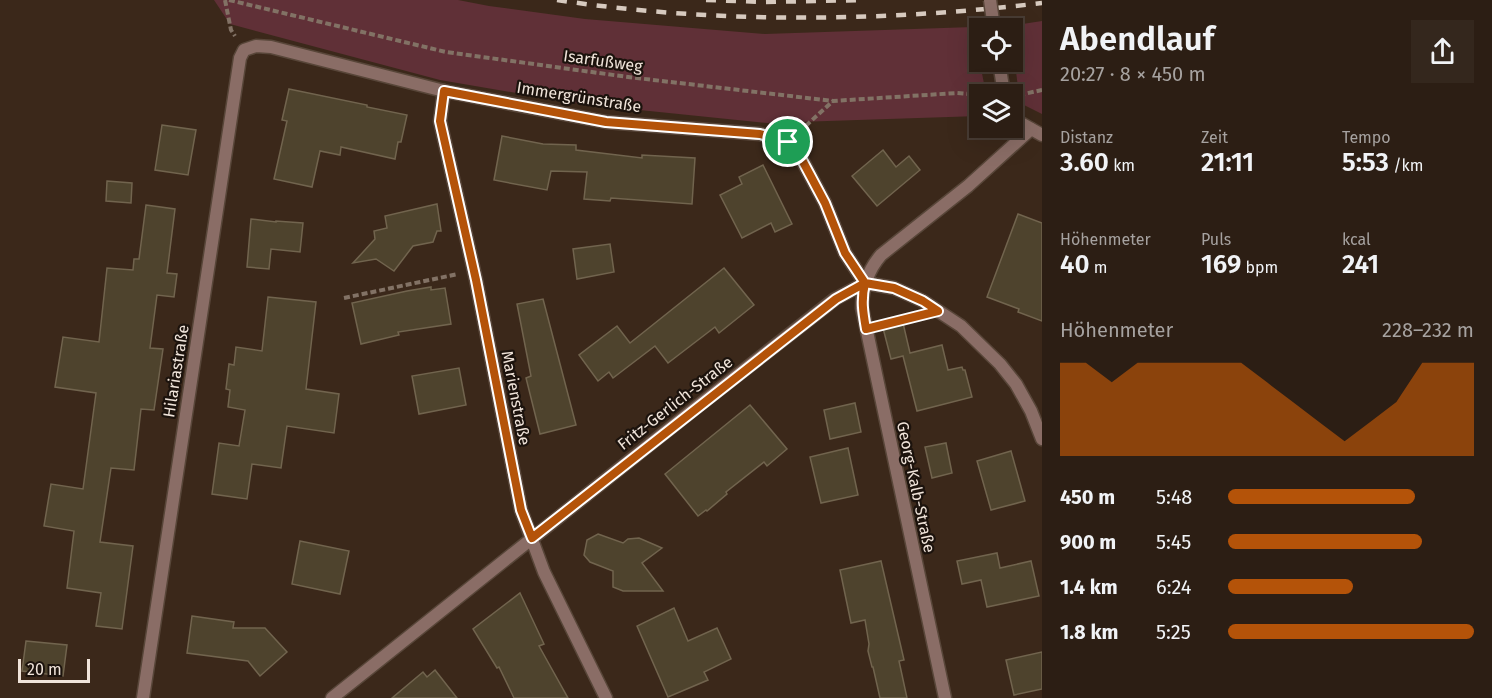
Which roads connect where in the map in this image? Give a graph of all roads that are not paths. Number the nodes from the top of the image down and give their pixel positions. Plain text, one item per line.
1 (990, 0) edge
2 (993, 18) edge
3 (244, 50) joint
4 (444, 91) junction
5 (1023, 124) edge
6 (1031, 129) junction
7 (1042, 135) edge
8 (865, 283) junction
9 (1042, 439) edge
10 (532, 538) junction
11 (143, 698) edge
12 (332, 698) edge
13 (606, 698) edge
14 (945, 698) edge

1 - 2 street, bridge
3 - 4 street, Immergrünstraße
3 - 11 street, Hilariastraße
4 - 8 street, Immergrünstraße
4 - 10 street, Marienstraße
5 - 6 street
6 - 7 street
6 - 8 street
8 - 9 street
8 - 10 street, Fritz-Gerlich-Straße
8 - 14 street, Georg-Kalb-Straße
10 - 12 street, Fritz-Gerlich-Straße
10 - 13 street, Marienstraße

